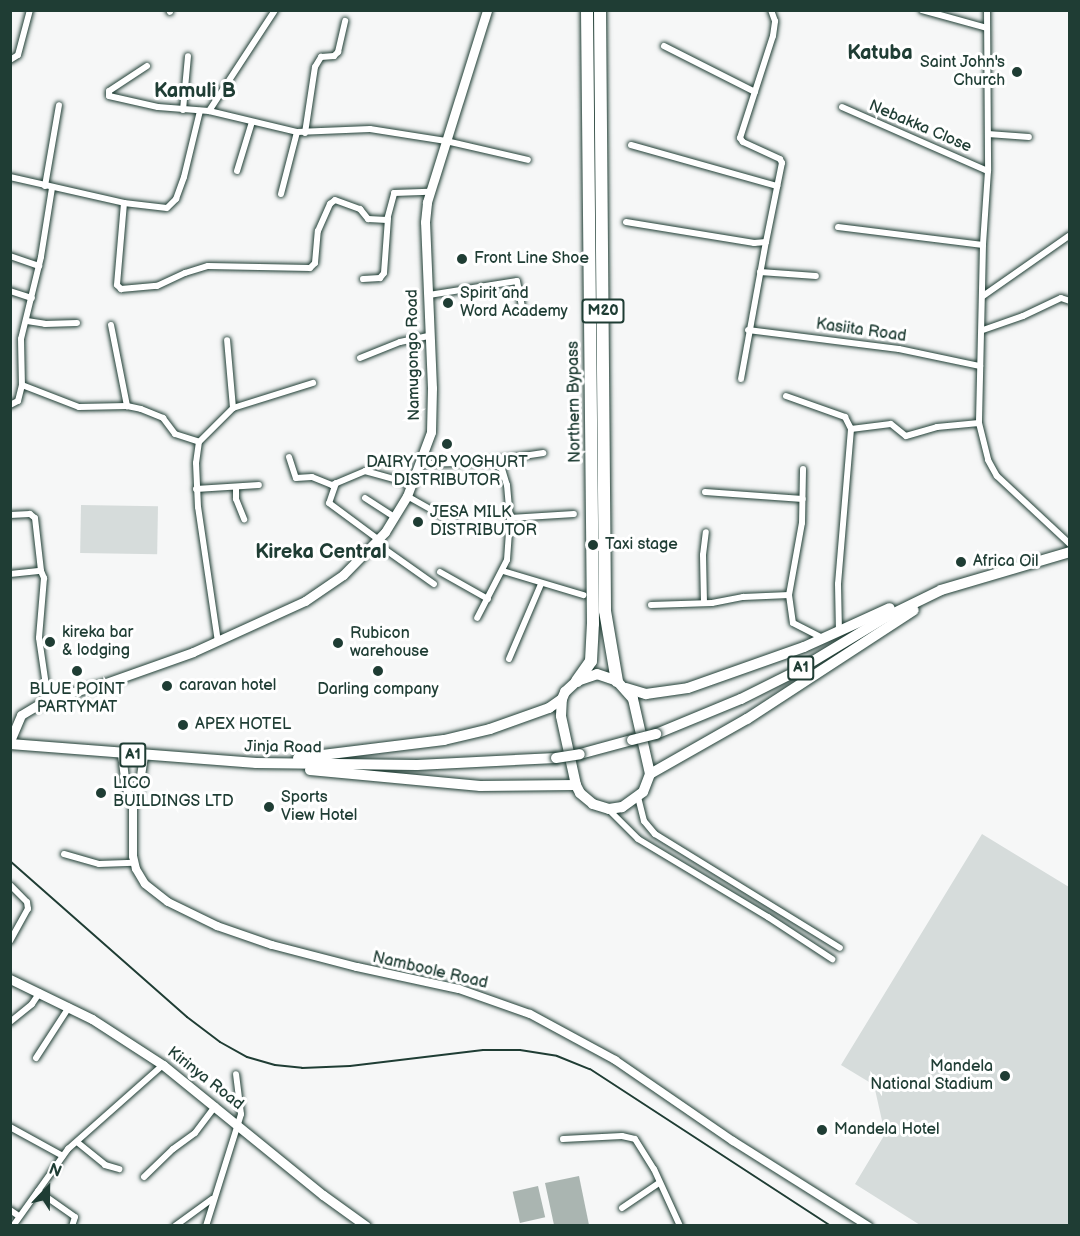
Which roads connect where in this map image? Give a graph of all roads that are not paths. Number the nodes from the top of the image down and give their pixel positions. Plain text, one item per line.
1 (30, 10) edge
2 (275, 10) edge
3 (487, 10) edge
4 (588, 10) edge
5 (600, 10) edge
6 (771, 10) edge
7 (922, 10) edge
8 (987, 10) edge
9 (345, 21) dead end
10 (987, 28) junction
11 (664, 46) dead end
12 (188, 56) dead end
13 (10, 60) edge
14 (147, 66) dead end
15 (756, 92) junction
16 (59, 105) dead end
17 (842, 107) dead end
18 (183, 110) junction
19 (201, 111) junction
20 (209, 111) junction
21 (252, 122) junction
22 (297, 132) junction
23 (305, 133) junction
24 (988, 134) junction
25 (1029, 137) dead end
26 (446, 141) junction
27 (631, 145) dead end
28 (528, 160) dead end
29 (237, 171) dead end
30 (988, 171) junction
31 (10, 177) edge
32 (45, 186) junction
33 (777, 186) junction
34 (52, 188) junction
35 (429, 192) junction
36 (280, 194) dead end
37 (124, 203) junction
38 (388, 218) junction
39 (626, 222) dead end
40 (838, 227) dead end
41 (1070, 235) edge
42 (766, 243) junction
43 (983, 245) junction
44 (10, 256) edge
45 (39, 266) junction
46 (760, 272) junction
47 (816, 276) dead end
48 (363, 279) dead end
49 (10, 291) edge
50 (429, 295) junction
51 (983, 296) junction
52 (32, 298) junction
53 (1070, 301) edge
54 (522, 306) dead end
55 (27, 321) junction
56 (77, 323) dead end
57 (111, 325) dead end
58 (748, 330) junction
59 (982, 330) junction
60 (429, 336) junction
61 (227, 340) dead end
62 (360, 358) dead end
63 (980, 366) junction
64 (741, 379) dead end
65 (313, 383) dead end
66 (22, 385) junction
67 (786, 396) dead end
68 (10, 405) edge
69 (127, 406) junction
70 (233, 408) junction
71 (979, 423) junction
72 (851, 429) junction
73 (199, 442) junction
74 (543, 453) dead end
75 (289, 457) dead end
76 (490, 462) junction
77 (421, 464) junction
78 (803, 469) dead end
79 (336, 483) junction
80 (412, 484) junction
81 (260, 485) dead end
82 (236, 487) junction
83 (196, 489) junction
84 (705, 492) dead end
85 (407, 496) junction
86 (365, 498) dead end
87 (803, 499) junction
88 (10, 514) edge
89 (574, 514) dead end
90 (394, 517) junction
91 (510, 518) junction
92 (244, 519) dead end
93 (455, 523) dead end
94 (706, 532) dead end
95 (377, 541) junction
96 (1070, 543) edge
97 (1070, 552) edge
98 (40, 571) junction
99 (503, 571) junction
100 (440, 572) dead end
101 (10, 574) edge
102 (434, 584) dead end
103 (541, 584) junction
104 (941, 590) junction
105 (582, 595) dead end
106 (789, 595) junction
107 (488, 599) junction
108 (704, 603) junction
109 (651, 605) dead end
110 (477, 618) dead end
111 (839, 632) junction
112 (823, 638) junction
113 (218, 642) junction
114 (509, 659) dead end
115 (577, 681) junction
116 (620, 684) junction
117 (48, 699) junction
118 (562, 699) junction
119 (10, 742) edge
120 (122, 754) junction
121 (144, 756) junction
122 (256, 763) junction
123 (650, 774) junction
124 (576, 785) junction
125 (638, 796) junction
126 (132, 806) junction
127 (609, 809) junction
128 (64, 854) dead end
129 (134, 863) junction
130 (11, 886) edge
131 (10, 941) edge
132 (840, 948) dead end
133 (832, 959) dead end
134 (10, 979) edge
135 (40, 992) junction
136 (69, 1007) junction
137 (10, 1022) edge
138 (36, 1058) dead end
139 (163, 1065) junction
140 (236, 1074) dead end
141 (215, 1106) junction
142 (238, 1124) junction
143 (10, 1128) edge
144 (563, 1138) dead end
145 (77, 1142) junction
146 (63, 1156) junction
147 (119, 1169) dead end
148 (144, 1177) dead end
149 (659, 1183) junction
150 (38, 1191) junction
151 (213, 1198) junction
152 (622, 1208) dead end
153 (10, 1210) edge
154 (19, 1216) junction
155 (13, 1226) edge
156 (72, 1226) edge
157 (175, 1226) edge
158 (206, 1226) edge
159 (366, 1226) edge
160 (680, 1226) edge
161 (868, 1226) edge

1 - 13 street
2 - 20 street
3 - 26 main road, Namugongo Road
4 - 115 highway, Northern Bypass / M20
5 - 116 highway, Northern Bypass / M20
6 - 15 street
7 - 10 street
8 - 10 street
9 - 23 street
10 - 24 street
11 - 15 street
12 - 18 street
14 - 18 street
15 - 33 street
16 - 32 street
17 - 30 street, Nebakka Close
18 - 19 street
19 - 20 street
19 - 37 street
20 - 21 street
21 - 22 street
21 - 29 street
22 - 23 street
22 - 36 street
23 - 26 street
24 - 25 street
24 - 30 street
26 - 28 street
26 - 35 main road, Namugongo Road
27 - 33 street
30 - 43 street
31 - 32 street
32 - 34 street
33 - 42 street
34 - 37 street
34 - 45 street
35 - 38 street
35 - 50 main road, Namugongo Road
37 - 38 street
38 - 48 street
39 - 42 street
40 - 43 street
41 - 51 street
42 - 46 street
43 - 51 street
44 - 45 street
45 - 52 street
46 - 47 street
46 - 58 street
49 - 52 street
50 - 54 street
50 - 60 main road, Namugongo Road
51 - 59 street
52 - 55 street
53 - 59 street
55 - 56 street
55 - 66 street
57 - 69 street
58 - 63 street, Kasiita Road
58 - 64 street
59 - 63 street
60 - 62 street
60 - 77 main road, Namugongo Road
61 - 70 street
63 - 71 street
65 - 70 street
66 - 68 street
66 - 69 street
67 - 72 street
69 - 73 street
70 - 73 street
71 - 72 street
71 - 96 street
72 - 111 street
73 - 83 street
74 - 76 street
75 - 79 street
76 - 77 street
76 - 91 street
77 - 80 main road, Namugongo Road
78 - 87 street
79 - 80 street
79 - 95 street
80 - 85 main road, Namugongo Road
81 - 82 street
82 - 83 street
82 - 92 street
83 - 113 street
84 - 87 street
85 - 90 main road, Namugongo Road
85 - 93 street
86 - 90 street
87 - 106 street
88 - 98 street
89 - 91 street
90 - 95 main road, Namugongo Road
91 - 99 street
94 - 108 street
95 - 102 street
95 - 113 main road, Namugongo Road
97 - 104 highway, A1
98 - 101 street
98 - 117 street
99 - 103 street
99 - 107 street
100 - 107 street
103 - 105 street
103 - 114 street
104 - 111 highway
104 - 122 highway, Jinja Road / A1, bridge
104 - 123 highway
106 - 108 street
106 - 112 street
107 - 110 street
108 - 109 street
111 - 112 highway
112 - 116 highway
113 - 117 main road, Namugongo Road
115 - 116 highway
115 - 118 highway
116 - 123 highway
117 - 119 main road, Namugongo Road
118 - 122 highway
118 - 124 highway
119 - 120 highway, Jinja Road / A1
120 - 121 highway, Jinja Road / A1
120 - 126 street
121 - 122 highway, Jinja Road / A1
121 - 126 street, Namboole Road
122 - 124 highway
123 - 125 highway
124 - 127 highway
125 - 127 highway
125 - 132 street
126 - 129 street, Namboole Road
127 - 133 street
128 - 129 street
129 - 161 street, Namboole Road
130 - 131 street
134 - 135 main road, Kirinya Road
135 - 136 main road, Kirinya Road
135 - 137 street
136 - 138 street
136 - 139 main road, Kirinya Road
139 - 141 main road, Kirinya Road
139 - 145 street
140 - 142 street
141 - 142 main road, Kirinya Road
141 - 148 street
142 - 151 street
142 - 159 main road, Kirinya Road
143 - 146 street
144 - 149 street
145 - 146 street
145 - 147 street
146 - 150 street
149 - 152 street
149 - 160 street
150 - 154 street
150 - 156 street
151 - 157 street
151 - 158 street
153 - 154 street
154 - 155 street

